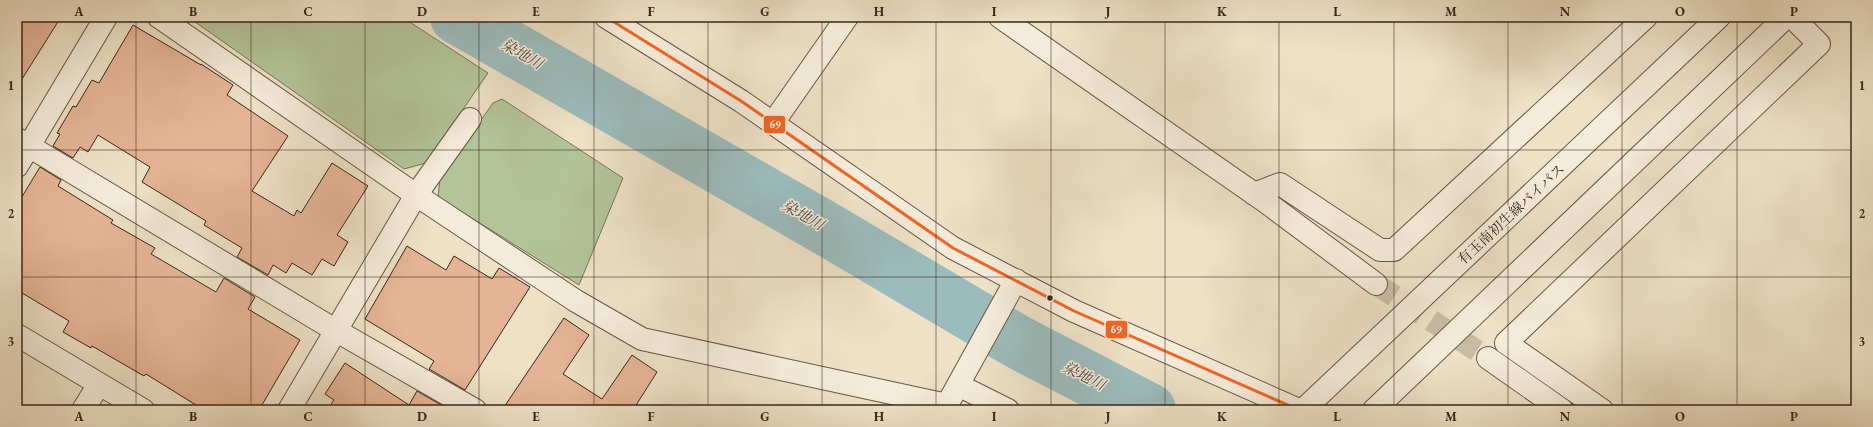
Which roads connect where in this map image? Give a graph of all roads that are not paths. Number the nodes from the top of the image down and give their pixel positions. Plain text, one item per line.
1 (106, 17) edge
2 (159, 17) edge
3 (606, 17) edge
4 (847, 17) edge
5 (1000, 17) edge
6 (1646, 17) edge
7 (1719, 17) edge
8 (1786, 17) edge
9 (1792, 17) edge
10 (470, 119) dead end
11 (773, 123) junction
12 (23, 142) edge
13 (17, 166) edge
14 (1254, 194) junction
15 (416, 195) junction
16 (1376, 284) tunnel mouth
17 (1013, 285) junction
18 (335, 330) junction
19 (17, 335) edge
20 (1488, 358) tunnel mouth
21 (99, 384) junction
22 (958, 385) junction
23 (944, 407) edge
24 (83, 410) edge
25 (143, 410) edge
26 (289, 410) edge
27 (475, 410) edge
28 (1008, 410) edge
29 (1299, 410) edge
30 (1303, 410) edge
31 (1374, 410) edge
32 (1562, 410) edge
33 (1602, 410) edge

1 - 12 street
2 - 15 street
3 - 11 street
4 - 11 street
5 - 14 street
6 - 14 street
7 - 30 street, 有玉南初生線バイパス
8 - 31 street
9 - 33 street
10 - 15 street
11 - 17 street
12 - 13 street
12 - 18 street
14 - 16 street
15 - 18 street
15 - 23 street
17 - 22 street
17 - 29 street
18 - 26 street
18 - 27 street
19 - 21 street
20 - 32 street
21 - 24 street
21 - 25 street
22 - 23 street
22 - 28 street

